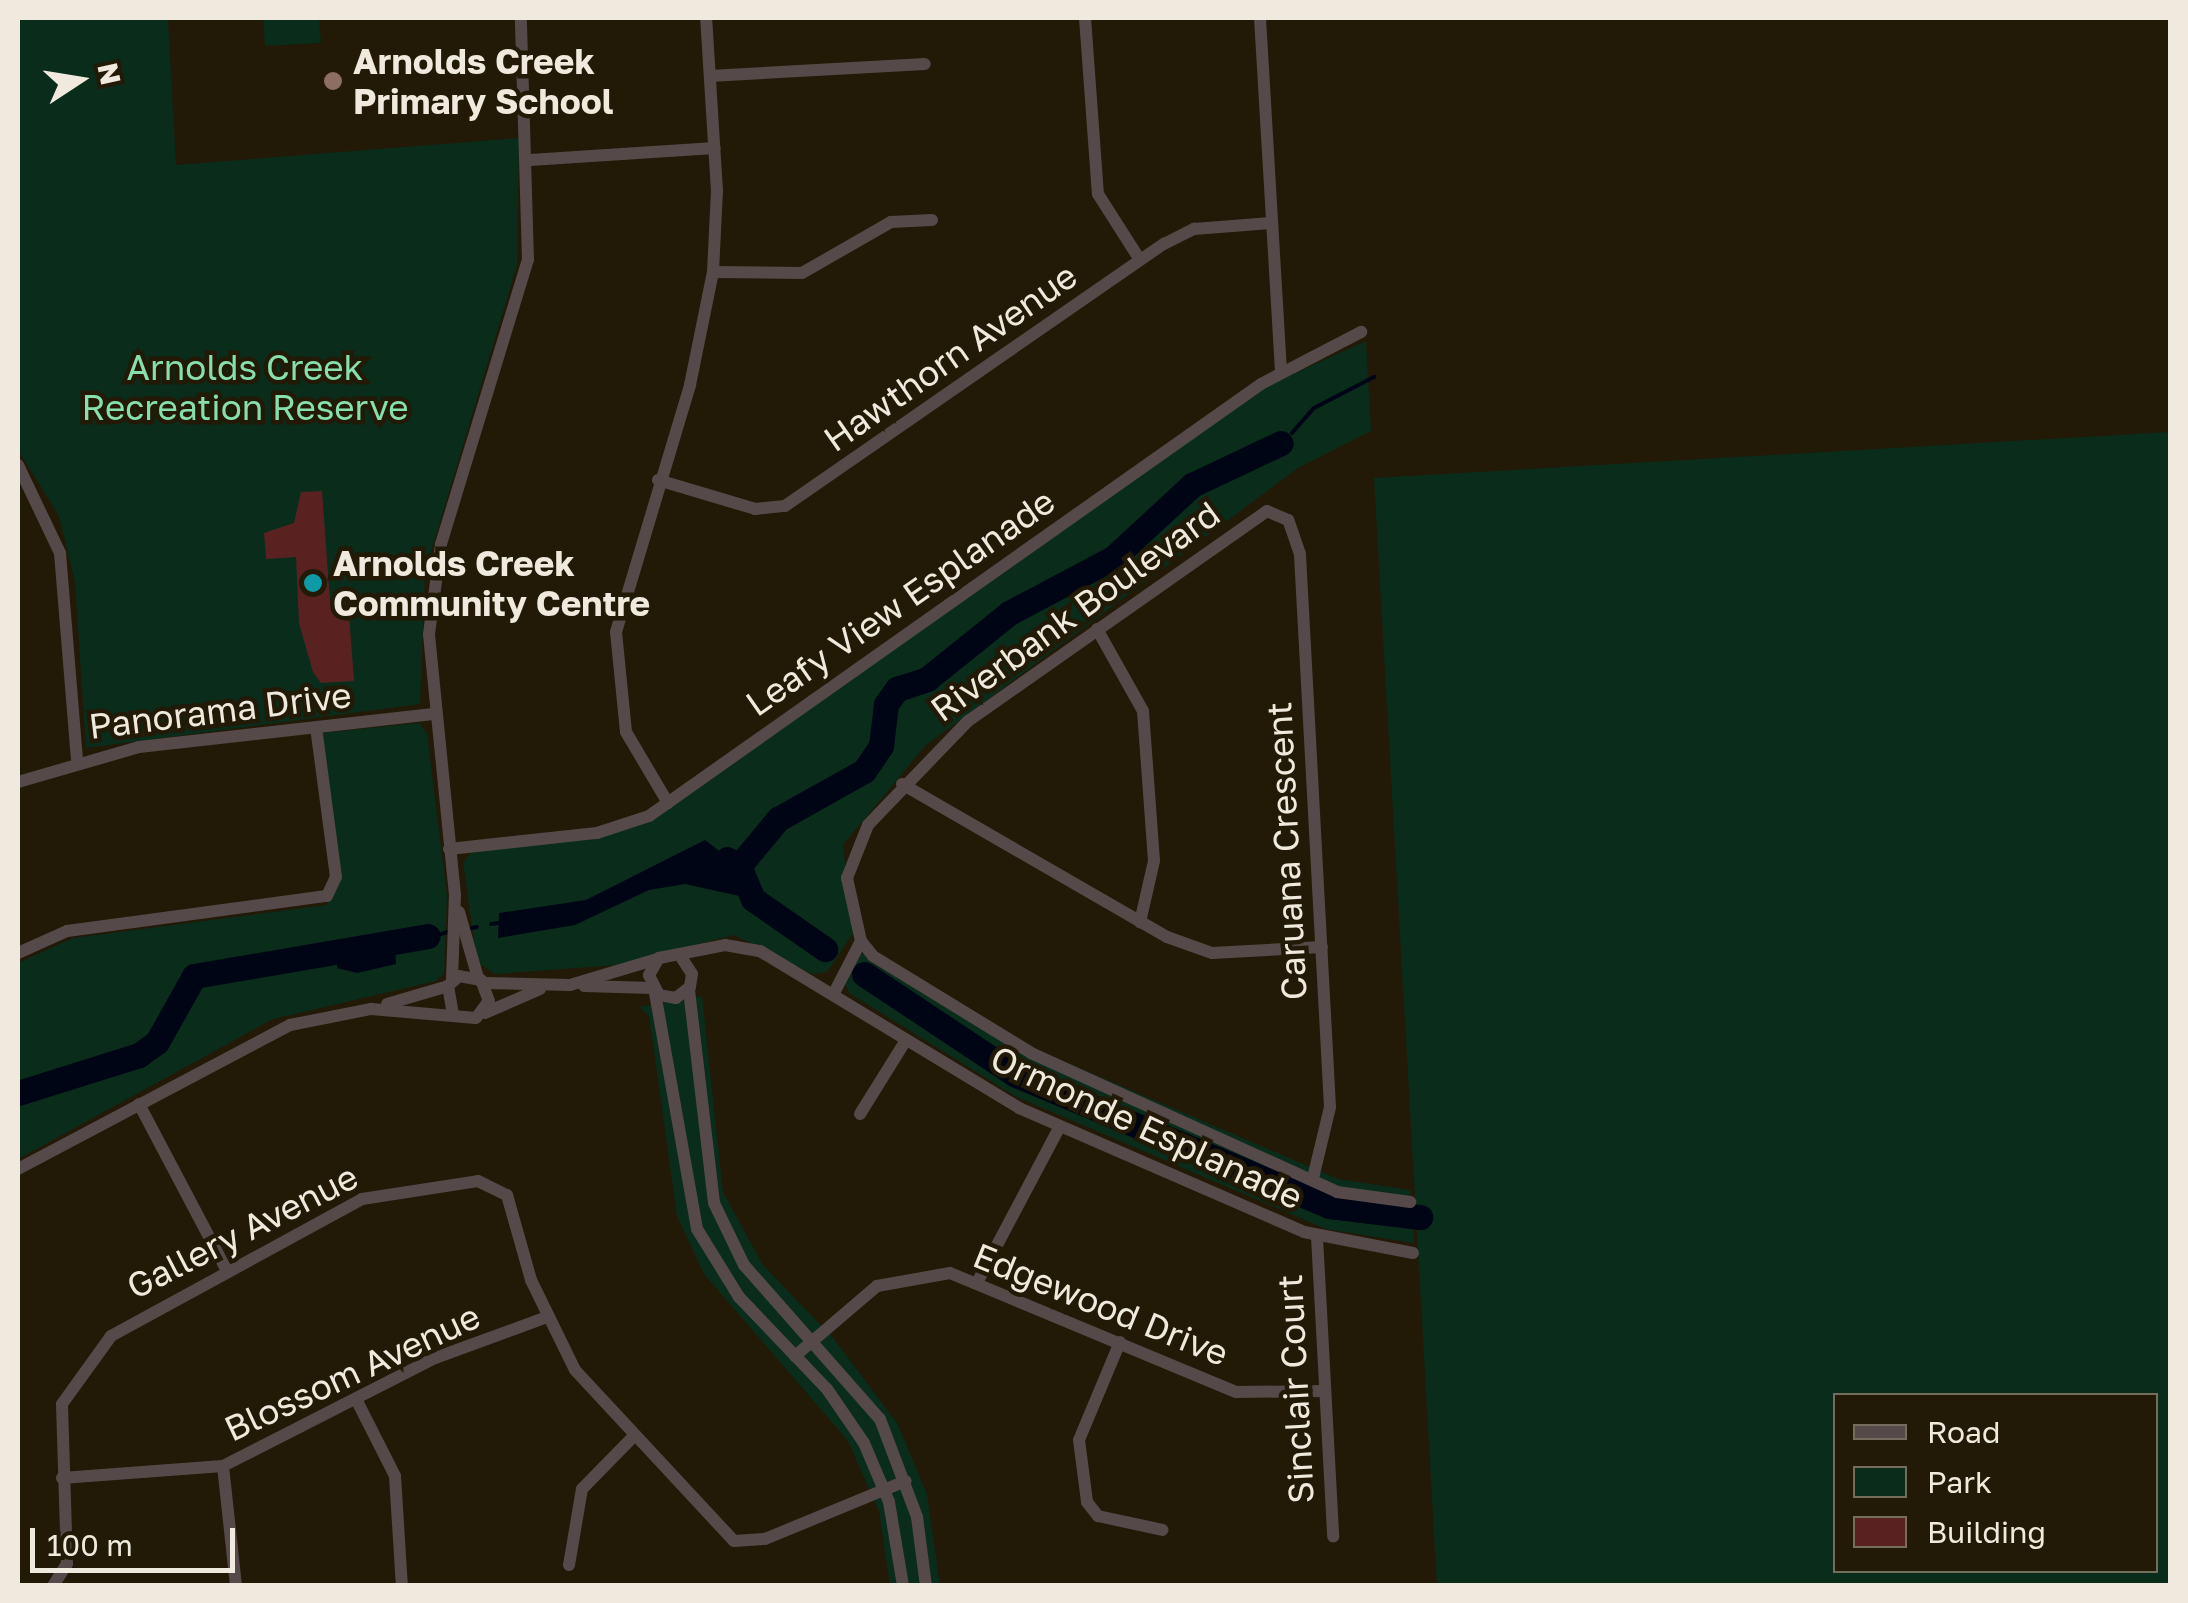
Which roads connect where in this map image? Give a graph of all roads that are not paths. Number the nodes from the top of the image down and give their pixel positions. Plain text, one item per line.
1 (521, 18) edge
2 (706, 18) edge
3 (1085, 18) edge
4 (1260, 18) edge
5 (925, 64) dead end
6 (710, 76) junction
7 (715, 148) junction
8 (530, 160) junction
9 (932, 220) dead end
10 (1272, 223) junction
11 (1140, 260) junction
12 (713, 272) junction
13 (1361, 332) dead end
14 (1281, 373) junction
15 (18, 465) edge
16 (658, 480) junction
17 (1288, 520) joint
18 (1097, 629) junction
19 (433, 714) junction
20 (316, 727) junction
21 (78, 758) junction
22 (18, 782) edge
23 (902, 784) junction
24 (668, 803) junction
25 (449, 850) junction
26 (455, 895) junction
27 (1140, 922) junction
28 (861, 941) junction
29 (1322, 947) junction
30 (711, 948) junction
31 (18, 952) edge
32 (680, 957) junction
33 (659, 958) junction
34 (481, 980) junction
35 (450, 983) junction
36 (691, 984) junction
37 (570, 985) junction
38 (542, 988) junction
39 (653, 990) junction
40 (833, 996) junction
41 (370, 1009) junction
42 (482, 1014) junction
43 (453, 1015) junction
44 (906, 1040) junction
45 (139, 1104) junction
46 (860, 1114) dead end
47 (1060, 1126) junction
48 (18, 1169) edge
49 (1313, 1178) junction
50 (1410, 1202) dead end
51 (1316, 1237) junction
52 (1413, 1252) dead end
53 (226, 1269) junction
54 (978, 1281) junction
55 (546, 1317) junction
56 (814, 1336) junction
57 (1120, 1342) junction
58 (796, 1356) junction
59 (1325, 1390) junction
60 (356, 1400) junction
61 (631, 1439) junction
62 (223, 1466) junction
63 (62, 1478) junction
64 (906, 1480) junction
65 (884, 1490) junction
66 (1164, 1530) dead end
67 (1334, 1537) dead end
68 (569, 1566) dead end
69 (54, 1586) edge
70 (236, 1586) edge
71 (402, 1586) edge
72 (903, 1586) edge
73 (926, 1586) edge

1 - 8 street
2 - 6 street
3 - 11 street
4 - 10 street
5 - 6 street
6 - 7 street
7 - 8 street
7 - 12 street
8 - 19 street
9 - 12 street
10 - 11 street, Hawthorn Avenue
10 - 14 street
11 - 16 street, Hawthorn Avenue
12 - 16 street
13 - 14 street, Leafy View Esplanade
14 - 24 street, Leafy View Esplanade
15 - 21 street
16 - 24 street
17 - 18 street, Riverbank Boulevard
17 - 29 street, Caruana Crescent
18 - 23 street, Riverbank Boulevard
18 - 27 street
19 - 20 street, Panorama Drive
19 - 25 street
20 - 21 street, Panorama Drive
20 - 31 street
21 - 22 street, Panorama Drive
23 - 27 street
23 - 28 street, Riverbank Boulevard
24 - 25 street, Leafy View Esplanade
25 - 26 street
26 - 34 street
26 - 35 street
27 - 29 street
28 - 40 street
28 - 49 street
29 - 49 street, Caruana Crescent
30 - 32 street, Ormonde Esplanade
30 - 36 street
30 - 40 street, Ormonde Esplanade
32 - 33 street
32 - 36 street
33 - 37 street
33 - 39 street
34 - 35 street
34 - 38 street
34 - 42 street
35 - 41 street
35 - 43 street
36 - 39 street
36 - 56 street
37 - 38 street
37 - 39 street
38 - 42 street
39 - 58 street
40 - 44 street, Ormonde Esplanade
41 - 43 street
41 - 45 street
42 - 43 street
44 - 46 street
44 - 47 street, Ormonde Esplanade
45 - 48 street
45 - 53 street
47 - 51 street, Ormonde Esplanade
47 - 54 street
49 - 50 street
51 - 52 street, Ormonde Esplanade
51 - 59 street, Sinclair Court
53 - 55 street, Gallery Avenue
53 - 63 street, Gallery Avenue
54 - 56 street, Edgewood Drive
54 - 57 street, Edgewood Drive
55 - 60 street, Blossom Avenue
55 - 61 street, Gallery Avenue
56 - 58 street, Edgewood Drive
56 - 64 street
57 - 59 street, Edgewood Drive
57 - 66 street
58 - 65 street
59 - 67 street, Sinclair Court
60 - 62 street, Blossom Avenue
60 - 71 street
61 - 65 street, Gallery Avenue
61 - 68 street
62 - 63 street, Blossom Avenue
62 - 70 street
63 - 69 street, Gallery Avenue
64 - 65 street
64 - 73 street
65 - 72 street

